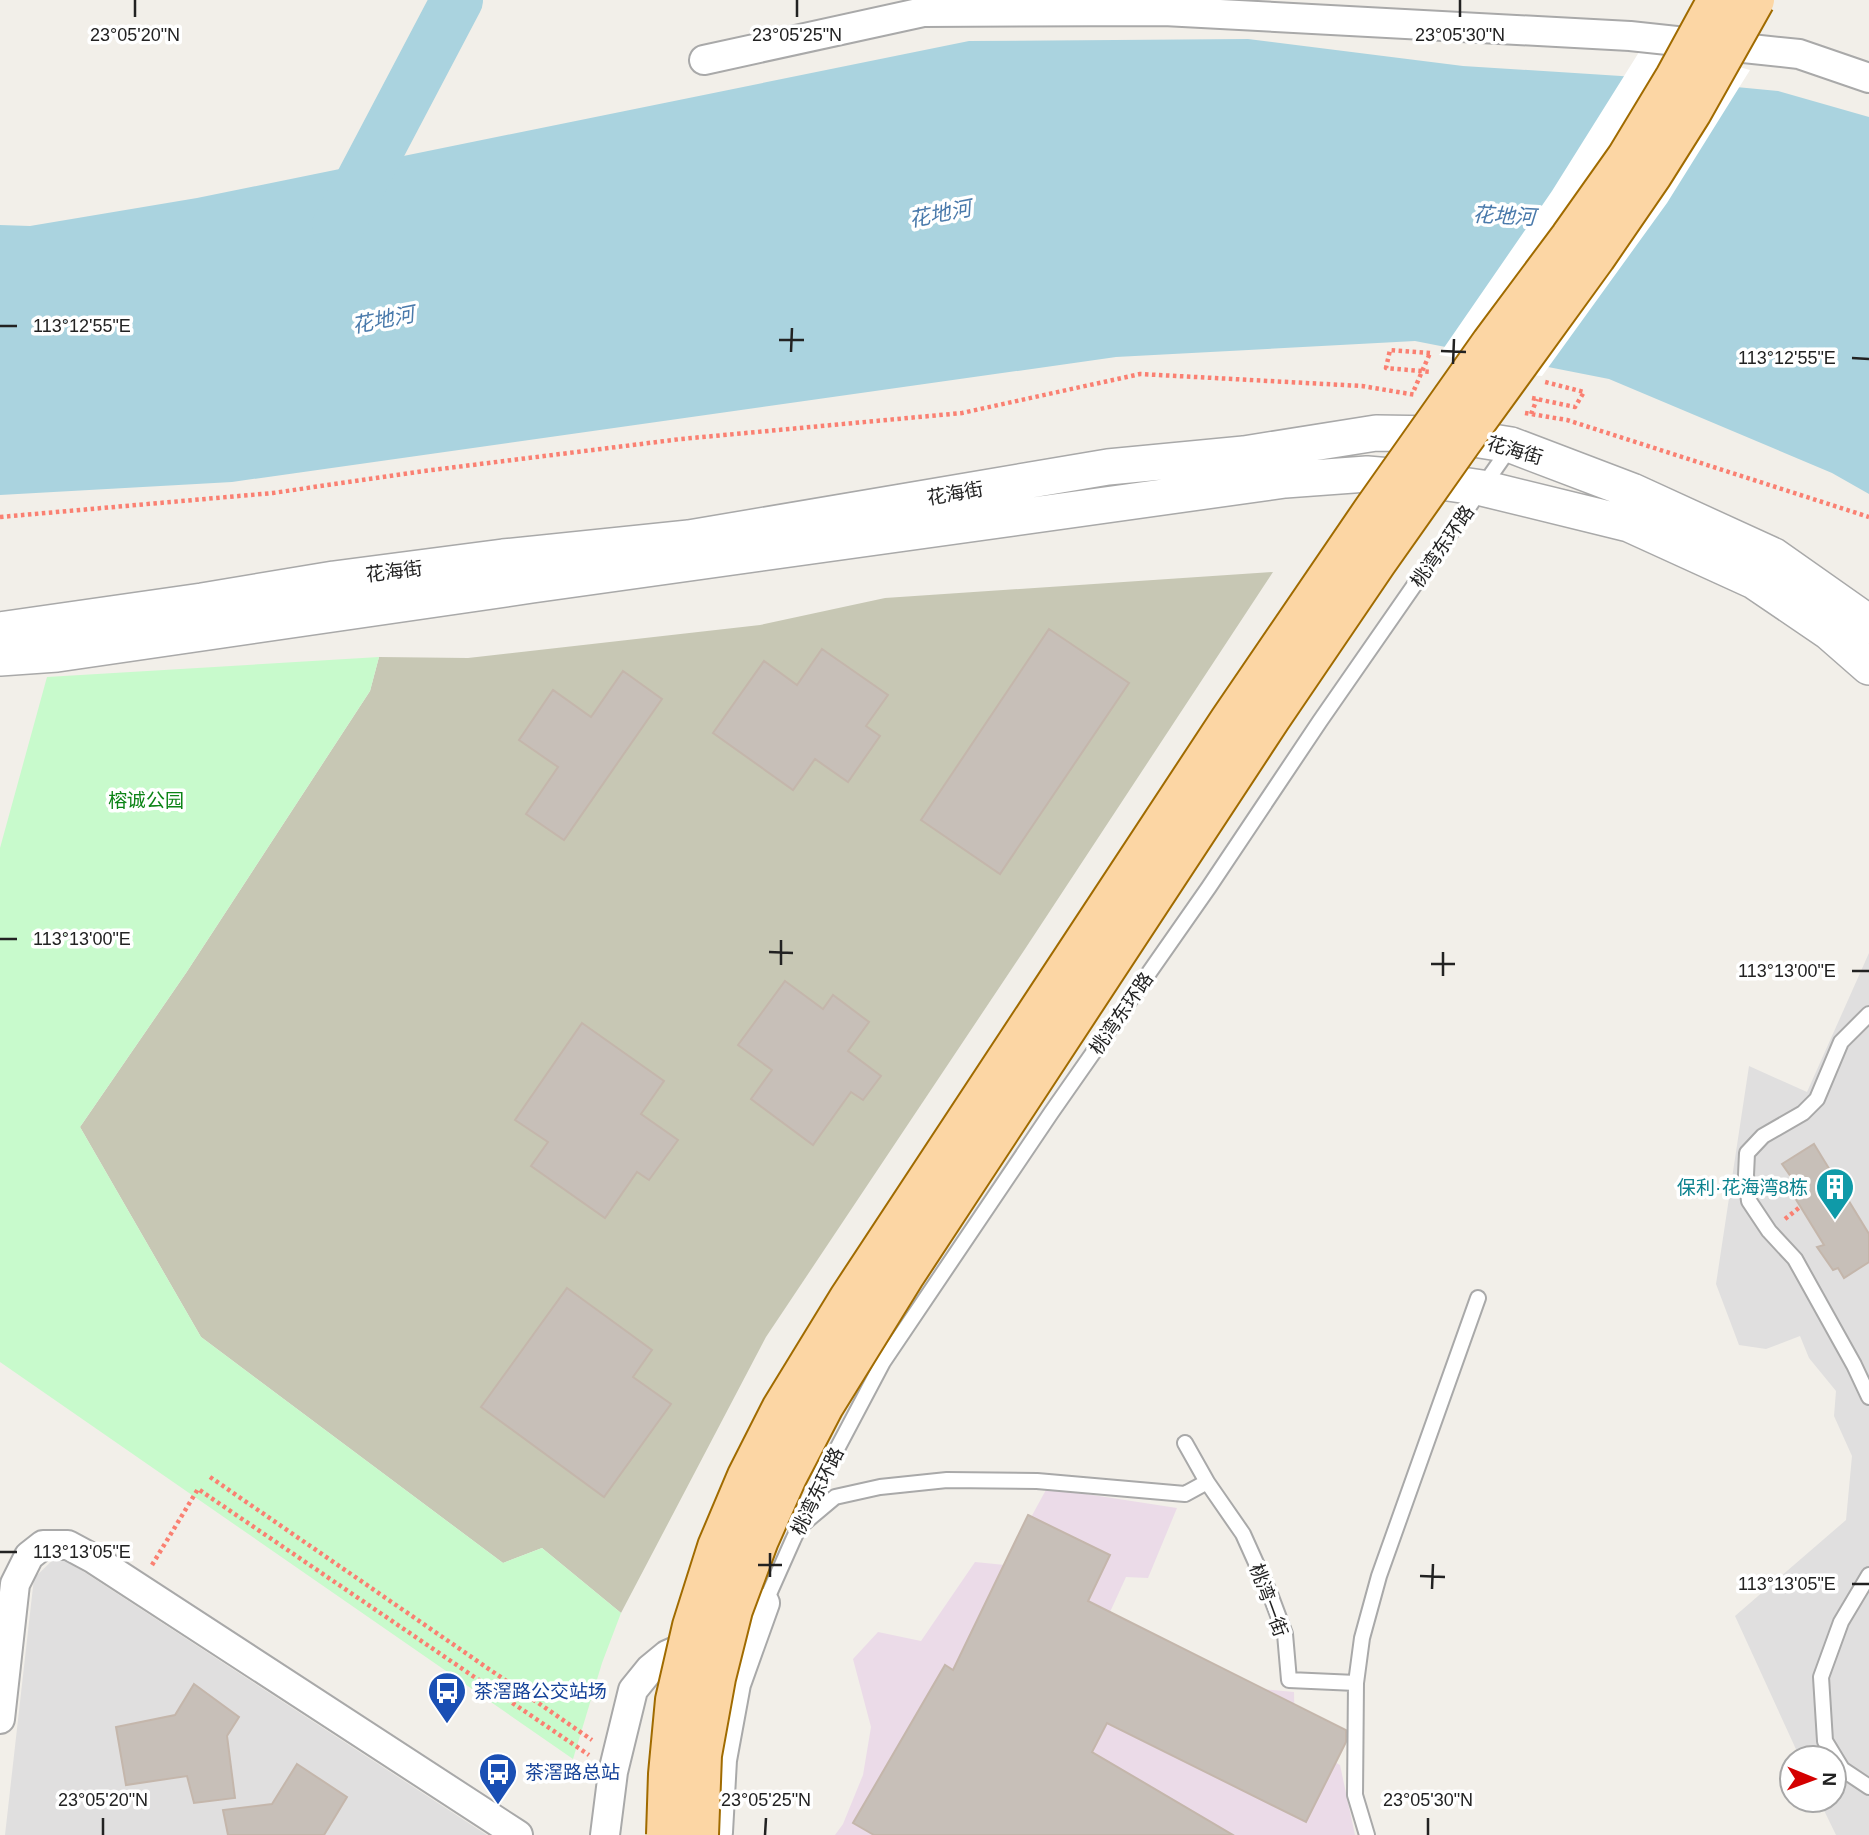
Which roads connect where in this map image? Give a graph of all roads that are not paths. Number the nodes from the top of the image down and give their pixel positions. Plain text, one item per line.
1 (1717, 0) edge
2 (1755, 0) edge
3 (704, 60) dead end
4 (1869, 78) edge
5 (1514, 428) junction
6 (1482, 488) junction
7 (1869, 626) edge
8 (0, 630) edge
9 (0, 658) edge
10 (1869, 667) edge
11 (1869, 1014) edge
12 (1478, 1298) dead end
13 (1869, 1397) edge
14 (1185, 1443) dead end
15 (1207, 1482) junction
16 (799, 1526) junction
17 (1869, 1575) edge
18 (765, 1603) junction
19 (1356, 1683) junction
20 (628, 1709) junction
21 (0, 1719) edge
22 (722, 1760) junction
23 (1869, 1787) edge
24 (518, 1835) edge
25 (605, 1835) edge
26 (666, 1835) edge
27 (699, 1835) edge
28 (718, 1835) edge
29 (1367, 1835) edge

1 - 26 main road, bridge
2 - 27 main road, bridge
3 - 4 street
5 - 6 lane, 桃湾东环路
5 - 7 street, 花海街
5 - 8 street, 花海街
6 - 9 street, 花海街
6 - 10 street, 花海街
6 - 16 lane, 桃湾东环路
11 - 13 lane
12 - 19 lane
14 - 15 lane, 桃湾一街
15 - 16 lane
15 - 19 lane, 桃湾一街
16 - 18 lane, 桃湾东环路
17 - 23 lane
18 - 20 street
18 - 22 street
19 - 29 lane
20 - 22 street
20 - 25 street
21 - 24 street
22 - 28 street

